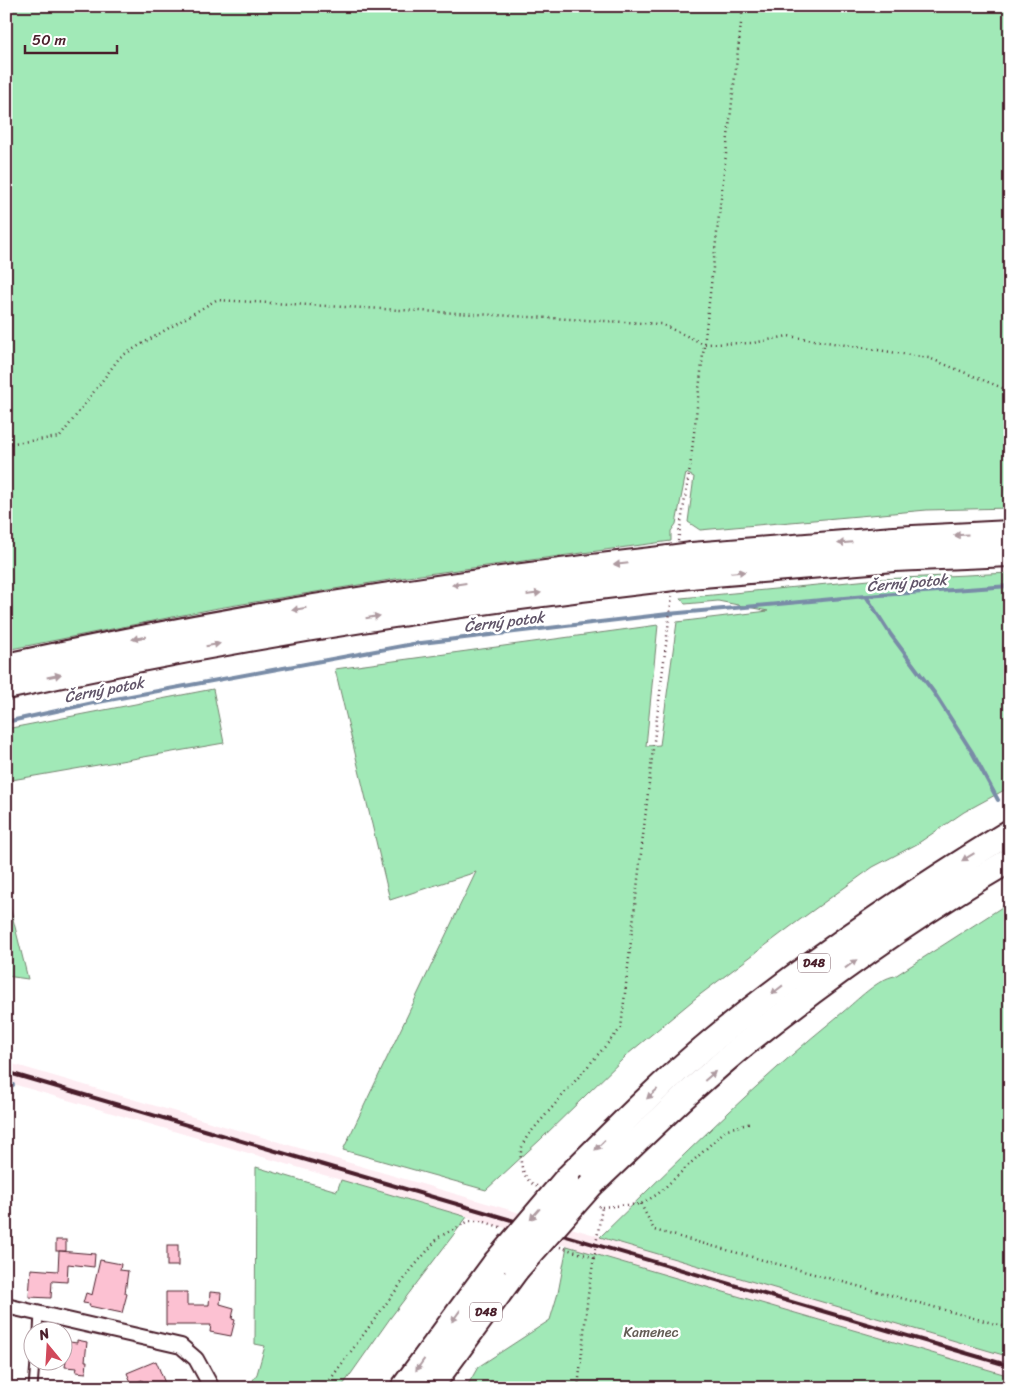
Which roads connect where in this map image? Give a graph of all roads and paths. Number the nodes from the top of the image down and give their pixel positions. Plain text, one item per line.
1 (743, 6) edge
2 (704, 344) junction
3 (1010, 391) edge
4 (6, 444) edge
5 (1010, 533) edge
6 (1010, 554) edge
7 (678, 567) junction
8 (6, 666) edge
9 (6, 687) edge
10 (1010, 832) edge
11 (1010, 860) edge
12 (752, 1123) dead end
13 (530, 1133) dead end
14 (641, 1204) junction
15 (602, 1207) dead end
16 (510, 1230) dead end
17 (557, 1246) dead end
18 (595, 1258) dead end
19 (588, 1295) dead end
20 (6, 1306) edge
21 (39, 1313) junction
22 (39, 1322) edge
23 (1010, 1328) edge
24 (34, 1372) edge
25 (33, 1388) edge
26 (212, 1388) edge
27 (324, 1388) edge
28 (403, 1388) edge
29 (430, 1388) edge
30 (578, 1388) edge

1 - 2 path
2 - 3 path
2 - 4 path
2 - 7 path
5 -> 7 highway
7 -> 6 highway
7 -> 8 highway
9 -> 7 highway
7 - 13 path
10 -> 28 highway, D48, bridge
29 -> 11 highway, D48, bridge
12 - 14 path
14 - 15 path
14 - 23 path
16 - 27 path
17 - 18 path
19 - 30 path
20 - 21 street
21 - 22 lane
21 - 26 street
24 - 25 lane

